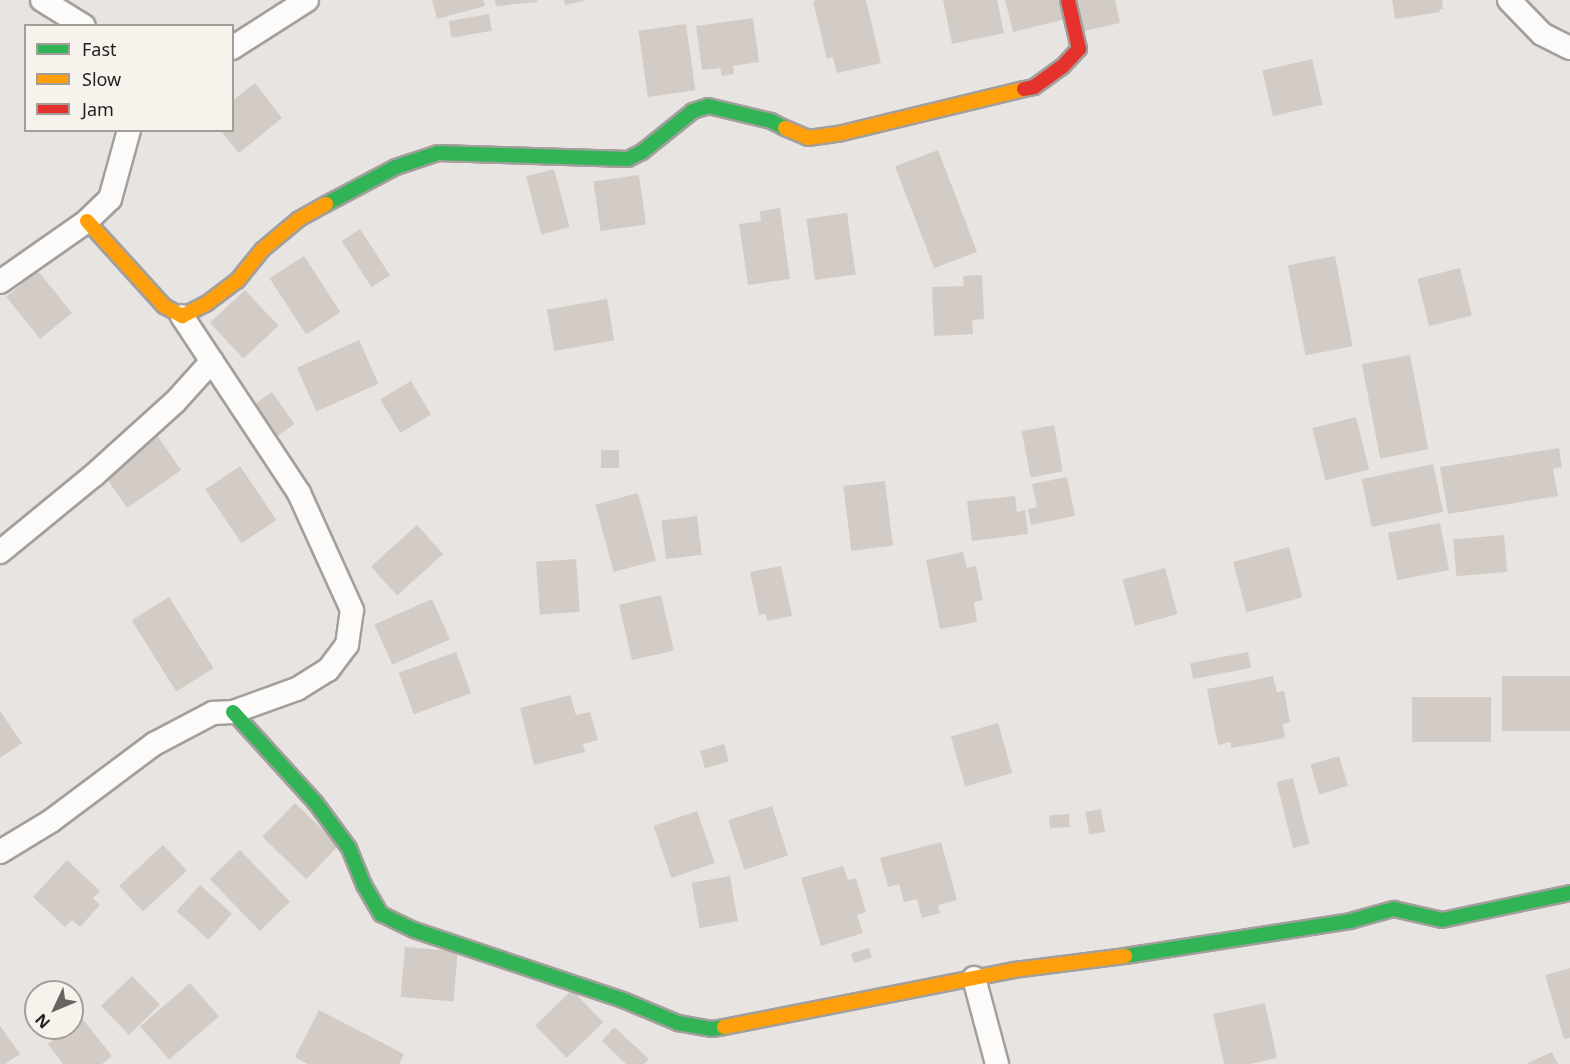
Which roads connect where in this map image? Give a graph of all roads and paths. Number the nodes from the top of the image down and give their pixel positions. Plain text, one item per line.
1 (42, 0) edge
2 (308, 0) edge
3 (1068, 0) edge
4 (1509, 0) edge
5 (81, 24) edge
6 (234, 47) edge
7 (1570, 48) edge
8 (128, 132) edge
9 (87, 221) junction
10 (0, 282) edge
11 (182, 316) junction
12 (212, 361) junction
13 (0, 552) edge
14 (233, 712) junction
15 (0, 852) edge
16 (1570, 893) edge
17 (974, 978) junction
18 (997, 1064) edge

1 - 5 street
2 - 6 street
3 - 11 street
4 - 7 street
8 - 9 street
9 - 10 street
9 - 11 street
11 - 12 street
12 - 13 street
12 - 14 street
14 - 15 street
14 - 17 street
16 - 17 street
17 - 18 street

